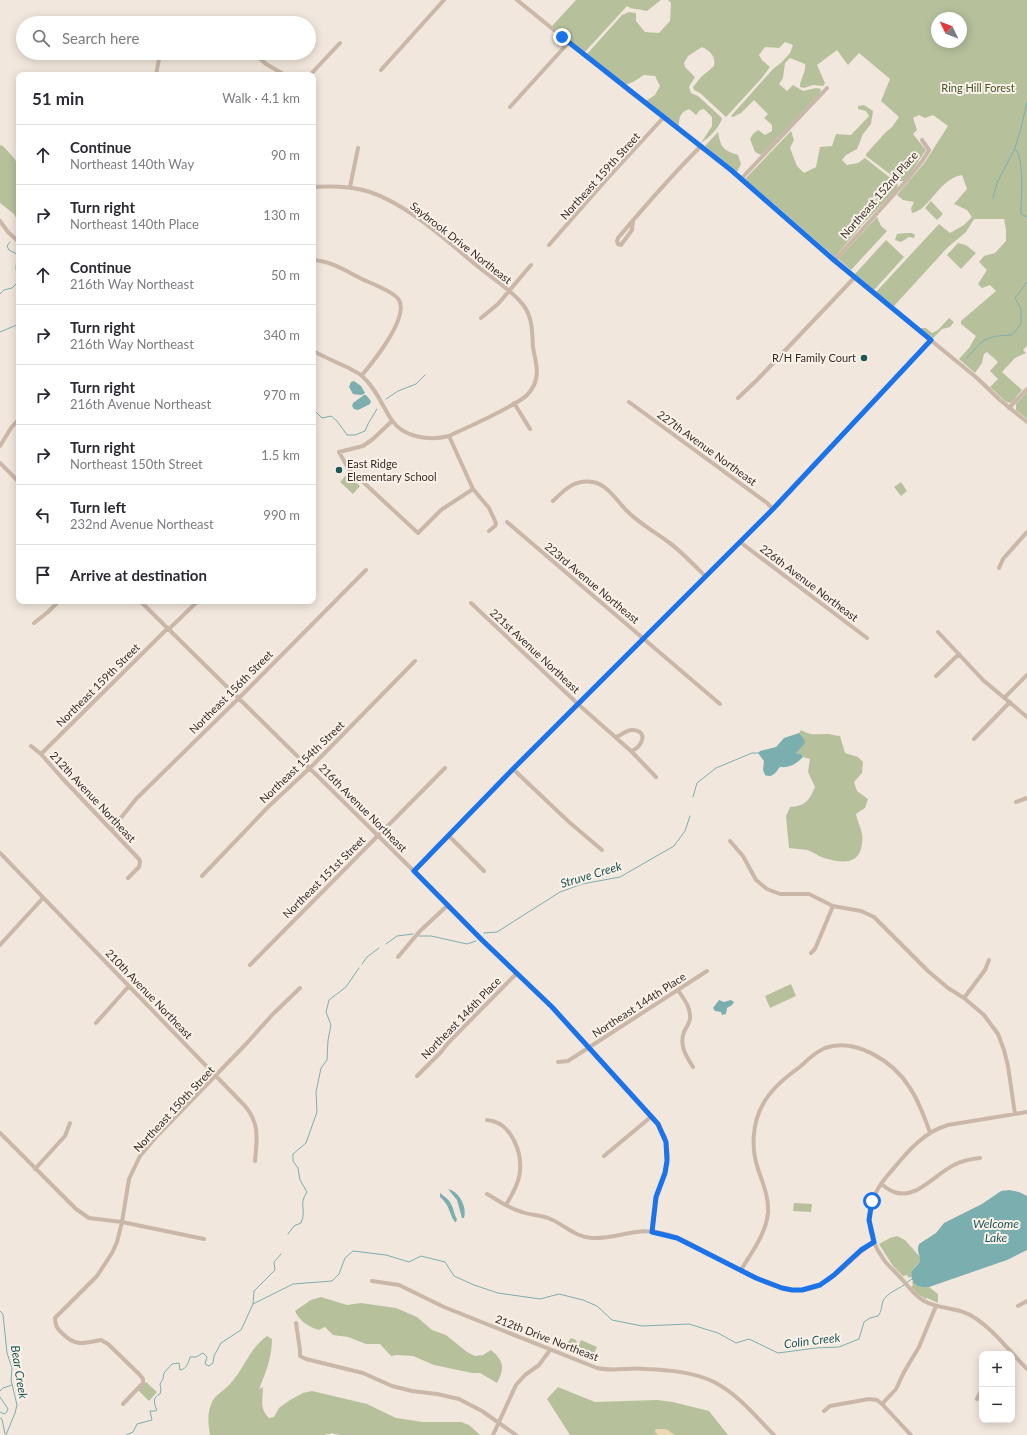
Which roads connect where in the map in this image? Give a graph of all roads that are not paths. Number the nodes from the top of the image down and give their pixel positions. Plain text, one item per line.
1 (444, 0) edge
2 (517, 0) edge
3 (562, 30) dead end
4 (558, 34) junction
5 (569, 42) junction
6 (340, 43) dead end
7 (159, 60) edge
8 (262, 60) edge
9 (381, 70) dead end
10 (157, 72) edge
11 (280, 72) edge
12 (313, 72) edge
13 (827, 88) dead end
14 (510, 107) dead end
15 (663, 118) junction
16 (922, 140) dead end
17 (700, 146) junction
18 (358, 148) dead end
19 (741, 179) junction
20 (316, 186) edge
21 (350, 187) junction
22 (633, 220) junction
23 (0, 221) edge
24 (16, 239) edge
25 (549, 245) dead end
26 (834, 260) junction
27 (316, 261) edge
28 (531, 265) dead end
29 (855, 277) junction
30 (509, 291) junction
31 (481, 318) dead end
32 (931, 340) junction
33 (316, 352) edge
34 (362, 375) junction
35 (1027, 389) edge
36 (738, 398) dead end
37 (629, 402) dead end
38 (514, 403) junction
39 (1010, 408) junction
40 (392, 421) junction
41 (16, 422) edge
42 (1027, 422) edge
43 (530, 429) dead end
44 (449, 436) junction
45 (0, 446) edge
46 (0, 463) edge
47 (16, 479) edge
48 (473, 489) junction
49 (553, 501) dead end
50 (773, 509) junction
51 (507, 522) dead end
52 (489, 531) dead end
53 (1027, 532) edge
54 (740, 542) junction
55 (999, 568) dead end
56 (366, 570) dead end
57 (705, 576) junction
58 (471, 603) dead end
59 (56, 604) edge
60 (143, 604) edge
61 (195, 604) edge
62 (34, 623) dead end
63 (168, 629) junction
64 (938, 632) dead end
65 (866, 638) dead end
66 (644, 639) junction
67 (959, 654) junction
68 (415, 661) dead end
69 (1027, 675) edge
70 (936, 676) dead end
71 (1005, 697) junction
72 (239, 698) junction
73 (1010, 702) junction
74 (720, 704) dead end
75 (579, 705) junction
76 (1027, 717) edge
77 (615, 737) junction
78 (974, 739) dead end
79 (31, 746) dead end
80 (631, 751) junction
81 (42, 754) junction
82 (309, 767) junction
83 (446, 768) dead end
84 (513, 769) junction
85 (656, 777) dead end
86 (1027, 798) edge
87 (1016, 802) dead end
88 (112, 829) junction
89 (448, 835) junction
90 (378, 836) junction
91 (730, 841) dead end
92 (602, 850) dead end
93 (0, 853) edge
94 (414, 871) junction
95 (484, 871) dead end
96 (202, 876) dead end
97 (128, 878) dead end
98 (43, 898) junction
99 (448, 905) junction
100 (833, 906) junction
101 (0, 945) edge
102 (811, 953) dead end
103 (398, 957) dead end
104 (989, 960) dead end
105 (250, 965) dead end
106 (707, 971) dead end
107 (517, 973) junction
108 (129, 986) junction
109 (300, 988) dead end
110 (678, 990) junction
111 (964, 998) junction
112 (96, 1023) dead end
113 (589, 1047) junction
114 (558, 1062) dead end
115 (693, 1067) dead end
116 (417, 1076) dead end
117 (216, 1077) junction
118 (1027, 1112) edge
119 (1015, 1114) junction
120 (652, 1116) junction
121 (487, 1120) dead end
122 (70, 1123) dead end
123 (930, 1132) junction
124 (0, 1133) edge
125 (604, 1156) dead end
126 (980, 1158) dead end
127 (255, 1161) dead end
128 (35, 1168) junction
129 (880, 1184) junction
130 (487, 1194) dead end
131 (506, 1205) junction
132 (122, 1222) junction
133 (652, 1232) junction
134 (204, 1238) dead end
135 (874, 1242) junction
136 (741, 1270) junction
137 (372, 1281) dead end
138 (1027, 1300) edge
139 (936, 1306) junction
140 (1018, 1306) dead end
141 (296, 1323) dead end
142 (550, 1350) junction
143 (1009, 1351) edge
144 (1015, 1357) edge
145 (1027, 1369) edge
146 (979, 1395) edge
147 (977, 1399) dead end
148 (123, 1404) dead end
149 (882, 1404) junction
150 (824, 1411) dead end
151 (499, 1423) junction
152 (493, 1435) edge
153 (516, 1435) edge
154 (774, 1435) edge
155 (911, 1435) edge

1 - 9 street
2 - 4 street
3 - 4 street
4 - 5 street
5 - 14 street
5 - 15 street
6 - 12 street
7 - 10 street
8 - 11 street
13 - 19 street
15 - 17 street
15 - 25 street, Northeast 159th Street
16 - 26 street, Northeast 152nd Place
17 - 19 street
17 - 22 street
18 - 21 street
19 - 26 street
20 - 21 street, Saybrook Drive Northeast
21 - 30 street, Saybrook Drive Northeast
22 - 22 street
23 - 24 street
26 - 29 street
27 - 34 street
28 - 30 street
29 - 32 street
29 - 36 street
30 - 31 street
30 - 38 street, Saybrook Drive Northeast
32 - 39 street
32 - 50 street
33 - 34 street
34 - 40 street
35 - 39 street
37 - 50 street, 227th Avenue Northeast
38 - 43 street
38 - 44 street
39 - 42 street
40 - 44 street
40 - 48 street
41 - 45 street
44 - 48 street
46 - 47 street
48 - 52 street
49 - 57 street
50 - 54 street
51 - 66 street, 223rd Avenue Northeast
53 - 55 street
54 - 57 street
54 - 65 street, 226th Avenue Northeast
56 - 72 street, Northeast 156th Street
57 - 66 street
58 - 75 street, 221st Avenue Northeast
59 - 62 street
60 - 63 street, 216th Avenue Northeast
61 - 63 street, Northeast 159th Street
63 - 72 street, 216th Avenue Northeast
63 - 81 street, Northeast 159th Street
64 - 67 street
66 - 74 street, 223rd Avenue Northeast
66 - 75 street
67 - 70 street
67 - 71 street
68 - 82 street, Northeast 154th Street
69 - 71 street
71 - 73 street
72 - 82 street, 216th Avenue Northeast
72 - 88 street, Northeast 156th Street
73 - 76 street
73 - 78 street
75 - 77 street, 221st Avenue Northeast
75 - 84 street
77 - 80 street, 221st Avenue Northeast
77 - 80 street
79 - 81 street, 212th Avenue Northeast
80 - 85 street, 221st Avenue Northeast
81 - 88 street, 212th Avenue Northeast
82 - 90 street, 216th Avenue Northeast
82 - 96 street, Northeast 154th Street
83 - 90 street, Northeast 151st Street
84 - 89 street
84 - 92 street
86 - 87 street
88 - 97 street, 212th Avenue Northeast
89 - 94 street
89 - 95 street
90 - 94 street, 216th Avenue Northeast
90 - 105 street, Northeast 151st Street
91 - 100 street
93 - 98 street, 210th Avenue Northeast
94 - 99 street, 216th Avenue Northeast
98 - 101 street
98 - 108 street, 210th Avenue Northeast
99 - 103 street
99 - 107 street, 216th Avenue Northeast
100 - 102 street
100 - 111 street
104 - 111 street
106 - 110 street, Northeast 144th Place
107 - 113 street, 216th Avenue Northeast
107 - 116 street, Northeast 146th Place
108 - 112 street
108 - 117 street, 210th Avenue Northeast
109 - 117 street, Northeast 150th Street
110 - 113 street, Northeast 144th Place
110 - 115 street
111 - 119 street
113 - 114 street, Northeast 144th Place
113 - 120 street, 216th Avenue Northeast
117 - 127 street, 210th Avenue Northeast
117 - 132 street, Northeast 150th Street
118 - 119 street
119 - 123 street
120 - 125 street
120 - 133 street, 216th Avenue Northeast
121 - 131 street
122 - 128 street
123 - 129 street
123 - 136 street
124 - 128 street
126 - 129 street
128 - 132 street
129 - 135 street
130 - 131 street
131 - 133 street
132 - 134 street
132 - 148 street, Northeast 150th Street
133 - 136 street
135 - 136 street
135 - 139 street
137 - 142 street, 212th Drive Northeast
138 - 140 street
139 - 143 street
139 - 149 street
141 - 151 street
142 - 151 street
142 - 154 street, 212th Drive Northeast
144 - 145 street
146 - 147 street
149 - 150 street
149 - 155 street
151 - 152 street
151 - 153 street

